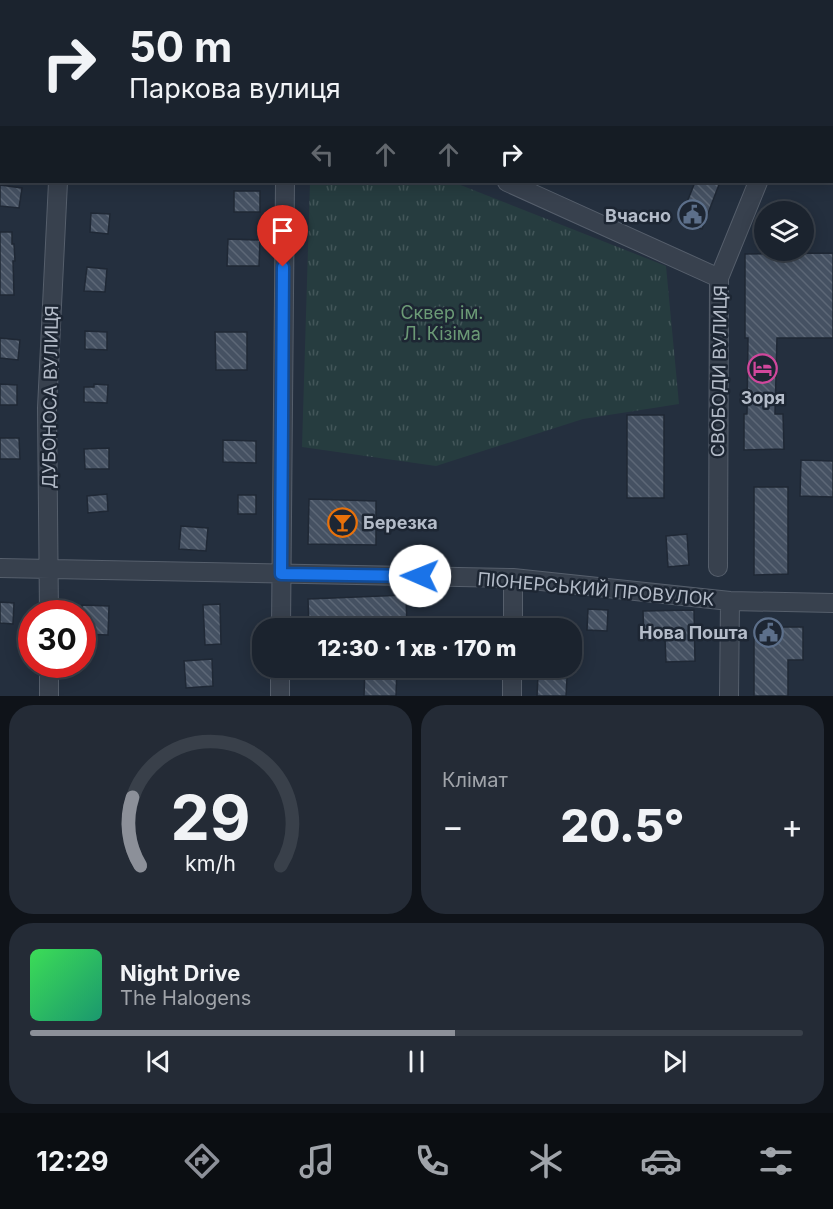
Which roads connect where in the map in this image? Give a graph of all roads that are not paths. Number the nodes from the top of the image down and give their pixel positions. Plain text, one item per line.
1 (58, 183) edge
2 (285, 183) edge
3 (509, 183) edge
4 (758, 183) edge
5 (719, 278) junction
6 (718, 567) dead end
7 (0, 568) edge
8 (48, 570) junction
9 (281, 574) junction
10 (513, 578) junction
11 (49, 600) edge
12 (730, 602) junction
13 (833, 603) edge
14 (281, 618) edge
15 (513, 618) edge
16 (49, 678) edge
17 (280, 678) edge
18 (512, 678) edge
19 (49, 696) edge
20 (280, 696) edge
21 (512, 696) edge
22 (729, 696) edge

1 - 8 street, ДУБОНОСА ВУЛИЦЯ
2 - 9 street
3 - 5 street
4 - 5 street, СВОБОДИ ВУЛИЦЯ
5 - 6 street, СВОБОДИ ВУЛИЦЯ
7 - 8 street, ПІОНЕРСЬКИЙ ПРОВУЛОК
8 - 9 street, ПІОНЕРСЬКИЙ ПРОВУЛОК
8 - 11 street, ДУБОНОСА ВУЛИЦЯ
9 - 10 street, ПІОНЕРСЬКИЙ ПРОВУЛОК
9 - 14 street
10 - 12 street, ПІОНЕРСЬКИЙ ПРОВУЛОК
10 - 15 street
12 - 13 street, ПІОНЕРСЬКИЙ ПРОВУЛОК
12 - 22 street
16 - 19 street
17 - 20 street
18 - 21 street

